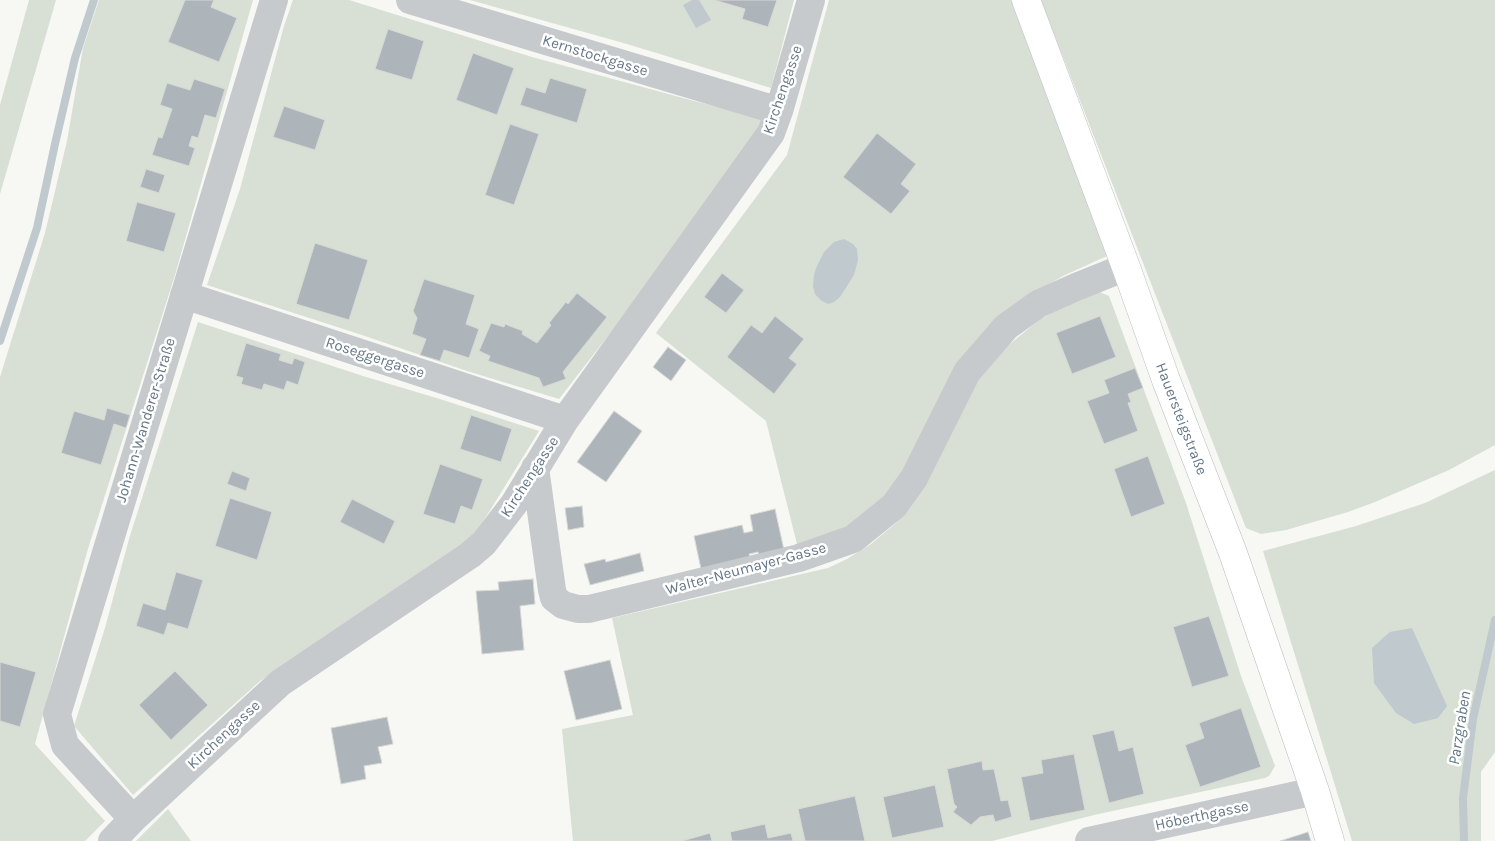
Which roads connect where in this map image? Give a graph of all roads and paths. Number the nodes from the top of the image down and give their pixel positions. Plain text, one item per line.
1 (274, 0) edge
2 (410, 0) edge
3 (811, 0) edge
4 (1026, 0) edge
5 (779, 111) junction
6 (1126, 267) junction
7 (184, 295) junction
8 (565, 420) junction
9 (535, 468) junction
10 (1315, 791) junction
11 (133, 819) junction
12 (112, 841) edge
13 (1089, 841) edge
14 (1330, 841) edge

1 - 7 street, Johann-Wanderer-Straße
2 - 5 street, Kernstockgasse
3 - 5 street, Kirchengasse
4 - 6 street, Hauersteigstraße
5 - 8 street, Kirchengasse
6 - 9 street, Walter-Neumayer-Gasse
6 - 10 street, Hauersteigstraße
7 - 8 street, Roseggergasse
7 - 11 street, Johann-Wanderer-Straße
8 - 9 street, Kirchengasse
9 - 11 street, Kirchengasse
10 - 13 street, Höberthgasse
10 - 14 street, Hauersteigstraße
11 - 12 street, Kirchengasse

